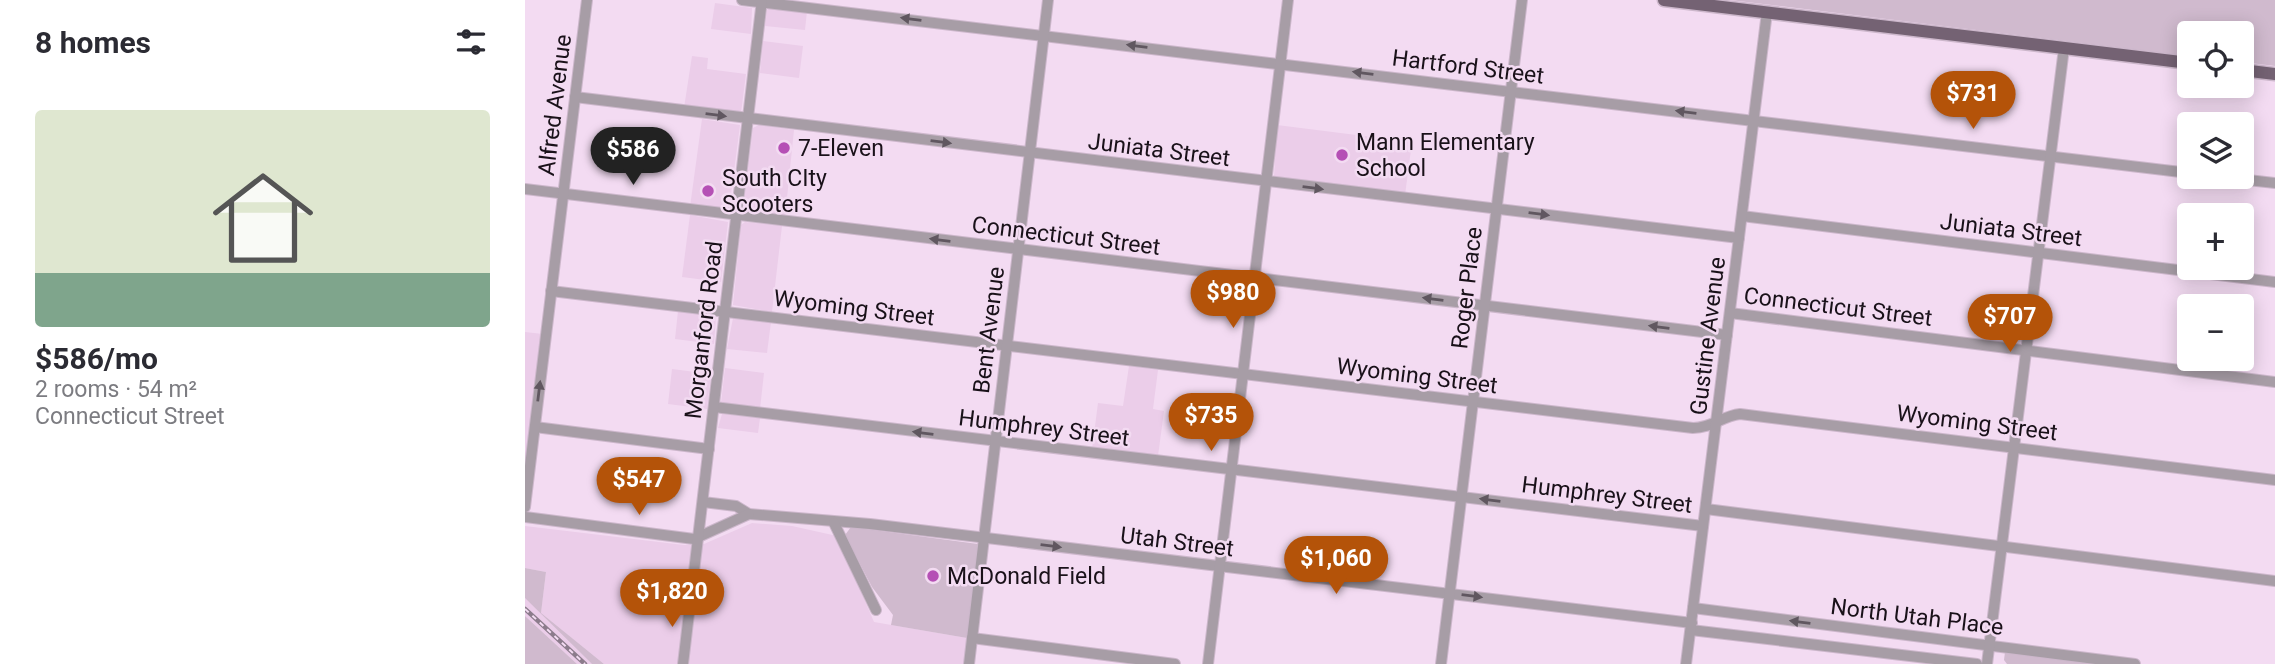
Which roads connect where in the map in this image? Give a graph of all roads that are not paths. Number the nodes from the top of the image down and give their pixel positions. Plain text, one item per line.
1 (587, 0) edge
2 (741, 0) edge
3 (1048, 0) edge
4 (1288, 0) edge
5 (1521, 0) edge
6 (1664, 0) edge
7 (762, 1) edge
8 (1767, 12) junction
9 (1044, 35) junction
10 (2064, 48) junction
11 (2177, 62) edge
12 (1282, 63) junction
13 (2254, 71) edge
14 (2275, 74) edge
15 (1510, 91) junction
16 (575, 97) junction
17 (748, 119) junction
18 (1753, 120) junction
19 (1030, 153) junction
20 (2051, 156) junction
21 (2177, 172) edge
22 (2254, 181) edge
23 (1267, 183) junction
24 (2275, 183) edge
25 (525, 189) edge
26 (563, 194) junction
27 (1496, 209) junction
28 (737, 216) junction
29 (1742, 216) junction
30 (1739, 237) junction
31 (1018, 249) junction
32 (2038, 253) junction
33 (1255, 279) junction
34 (2275, 282) edge
35 (551, 291) junction
36 (1485, 305) junction
37 (725, 310) junction
38 (1730, 313) junction
39 (1727, 335) junction
40 (1007, 346) junction
41 (2026, 350) junction
42 (1244, 375) junction
43 (2275, 382) edge
44 (1473, 402) junction
45 (714, 407) junction
46 (1716, 421) junction
47 (535, 427) junction
48 (996, 442) junction
49 (2014, 447) junction
50 (709, 449) junction
51 (1232, 471) junction
52 (2275, 480) edge
53 (1461, 497) junction
54 (703, 502) junction
55 (525, 507) edge
56 (1706, 509) junction
57 (749, 514) junction
58 (525, 517) edge
59 (834, 523) junction
60 (1703, 526) junction
61 (983, 538) junction
62 (698, 539) junction
63 (2001, 547) junction
64 (1219, 567) junction
65 (2275, 581) edge
66 (1449, 594) junction
67 (1693, 608) junction
68 (876, 610) dead end
69 (1691, 626) junction
70 (972, 638) junction
71 (1989, 646) junction
72 (684, 664) edge
73 (969, 664) edge
74 (1175, 664) edge
75 (1208, 664) edge
76 (1441, 664) edge
77 (1686, 664) edge
78 (1977, 664) edge
79 (1987, 664) edge
80 (2135, 664) edge

1 - 16 street, Alfred Avenue
2 - 7 street, Hartford Street
3 - 9 street, Bent Avenue
4 - 12 street
5 - 15 street, Roger Place
6 - 8 main road
9 -> 7 street, Hartford Street
7 - 17 street, Morganford Road
8 - 10 main road
8 - 18 street, Gustine Avenue
12 -> 9 street, Hartford Street
9 - 19 street, Bent Avenue
10 - 11 main road
10 - 20 street
15 -> 12 street, Hartford Street
12 - 23 street
13 - 14 main road
18 -> 15 street, Hartford Street
15 - 27 street, Roger Place
16 -> 17 street, Juniata Street
16 - 26 street, Alfred Avenue
17 -> 19 street, Juniata Street
17 - 28 street, Morganford Road
18 - 20 street, Hartford Street
18 - 29 street, Gustine Avenue
19 - 23 street, Juniata Street
19 - 31 street, Bent Avenue
20 - 21 street, Hartford Street
20 - 32 street
22 - 24 street
23 -> 27 street, Juniata Street
23 - 33 street
25 - 26 street, Connecticut Street
26 - 28 street, Connecticut Street
26 - 35 street, Alfred Avenue
27 -> 30 street, Juniata Street
27 - 36 street, Roger Place
31 -> 28 street, Connecticut Street
28 - 37 street, Morganford Road
29 - 30 street, Gustine Avenue
29 - 32 street, Juniata Street
30 - 38 street, Gustine Avenue
31 - 33 street, Connecticut Street
31 - 40 street, Bent Avenue
32 - 34 street, Juniata Street
32 - 41 street
36 -> 33 street, Connecticut Street
33 - 42 street
35 - 37 street, Wyoming Street
47 -> 35 street, Alfred Avenue
39 -> 36 street, Connecticut Street
36 - 44 street, Roger Place
37 - 40 street, Wyoming Street
37 - 45 street, Morganford Road
38 - 39 street, Gustine Avenue
38 - 41 street, Connecticut Street
39 - 46 street, Gustine Avenue
40 - 42 street, Wyoming Street
40 - 48 street, Bent Avenue
41 - 43 street, Connecticut Street
41 - 49 street
42 - 44 street, Wyoming Street
42 - 51 street
44 - 46 street, Wyoming Street
44 - 53 street, Roger Place
48 -> 45 street, Humphrey Street
45 - 50 street, Morganford Road
46 - 49 street, Wyoming Street
46 - 56 street, Gustine Avenue
47 - 50 street
47 - 55 street, Alfred Avenue
48 - 51 street, Humphrey Street
48 - 61 street, Bent Avenue
49 - 52 street, Wyoming Street
49 - 63 street
50 - 54 street, Morganford Road
51 - 53 street, Humphrey Street
51 - 64 street
60 -> 53 street, Humphrey Street
53 - 66 street, Roger Place
54 - 57 street, Utah Street
54 - 62 street, Morganford Road
56 - 60 street, Gustine Avenue
56 - 63 street, Humphrey Street
57 - 59 street, Utah Street
57 - 62 street
58 - 62 street
59 - 61 street, Utah Street
59 - 68 street
60 - 67 street, Gustine Avenue
61 -> 64 street, Utah Street
61 - 70 street, Bent Avenue
62 - 72 street, Morganford Road
63 - 65 street, Humphrey Street
63 - 71 street
64 - 66 street, Utah Street
64 - 75 street
66 -> 69 street, Utah Street
66 - 76 street, Roger Place
67 - 69 street, Gustine Avenue
71 -> 67 street, North Utah Place
69 - 77 street, Gustine Avenue
69 - 78 street, Utah Street
70 - 73 street, Bent Avenue
70 - 74 street
71 - 79 street
71 - 80 street, North Utah Place

